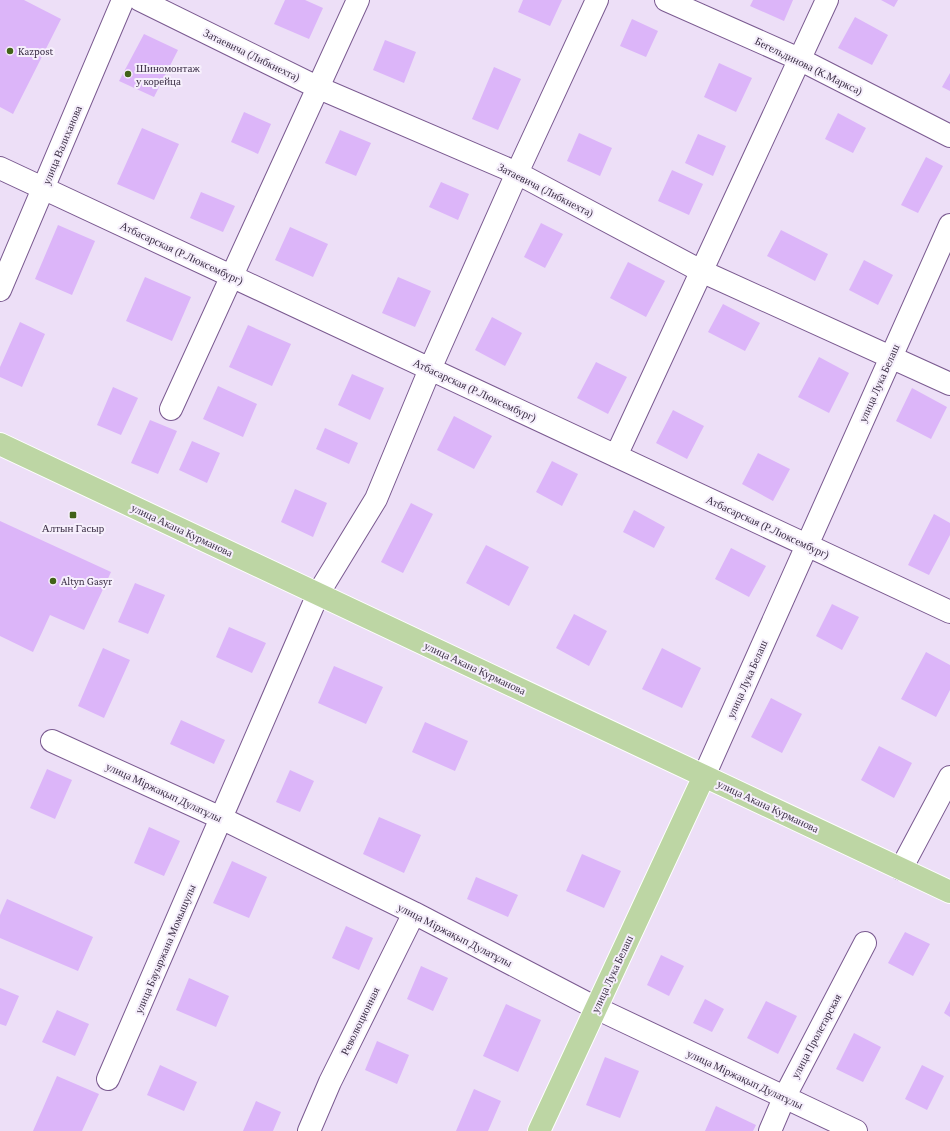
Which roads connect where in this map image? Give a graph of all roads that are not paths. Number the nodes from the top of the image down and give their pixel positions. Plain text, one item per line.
1 (123, 0) edge
2 (140, 0) edge
3 (358, 0) edge
4 (597, 0) edge
5 (666, 0) edge
6 (826, 0) edge
7 (799, 60) junction
8 (319, 88) junction
9 (950, 136) edge
10 (0, 168) edge
11 (517, 173) junction
12 (44, 188) junction
13 (950, 225) edge
14 (701, 272) junction
15 (231, 276) junction
16 (0, 290) edge
17 (891, 358) junction
18 (430, 369) junction
19 (950, 384) edge
20 (171, 409) dead end
21 (0, 445) edge
22 (616, 456) junction
23 (807, 545) junction
24 (318, 594) junction
25 (950, 612) edge
26 (52, 741) dead end
27 (704, 776) junction
28 (950, 777) edge
29 (221, 818) junction
30 (901, 869) junction
31 (950, 892) edge
32 (414, 913) junction
33 (865, 943) dead end
34 (596, 1008) junction
35 (108, 1080) dead end
36 (784, 1098) junction
37 (309, 1131) edge
38 (539, 1131) edge
39 (770, 1131) edge
40 (856, 1131) edge

1 - 12 street, улица Валиханова
2 - 8 street, Затаевича (Либкнехта)
3 - 8 street
4 - 11 street, улица Бауыржана Момышулы
5 - 7 street, Бегельдинова (К.Маркса)
6 - 7 street
7 - 9 street, Бегельдинова (К.Маркса)
7 - 14 street
8 - 11 street, Затаевича (Либкнехта)
8 - 15 street
10 - 12 street, Атбасарская (Р.Люксембург)
11 - 14 street, Затаевича (Либкнехта)
11 - 18 street, улица Бауыржана Момышулы
12 - 15 street, Атбасарская (Р.Люксембург)
12 - 16 street, улица Валиханова
13 - 17 street, улица Лука Белаш
14 - 17 street, Затаевича (Либкнехта)
14 - 22 street
15 - 18 street, Атбасарская (Р.Люксембург)
15 - 20 street
17 - 19 street, Затаевича (Либкнехта)
17 - 23 street, улица Лука Белаш
18 - 22 street, Атбасарская (Р.Люксембург)
18 - 24 street, улица Бауыржана Момышулы
21 - 24 main road, улица Акана Курманова
22 - 23 street, Атбасарская (Р.Люксембург)
23 - 25 street, Атбасарская (Р.Люксембург)
23 - 27 street, улица Лука Белаш
24 - 27 main road, улица Акана Курманова
24 - 29 street, улица Бауыржана Момышулы
26 - 29 street, улица Міржақып Дулатұлы
27 - 30 main road, улица Акана Курманова
27 - 34 main road, улица Лука Белаш
28 - 30 street
29 - 32 street, улица Міржақып Дулатұлы
29 - 35 street, улица Бауыржана Момышулы
30 - 31 main road, улица Акана Курманова
32 - 34 street, улица Міржақып Дулатұлы
32 - 37 street, Революционная
33 - 36 street, улица Пролетарская
34 - 36 street, улица Міржақып Дулатұлы
34 - 38 main road, улица Лука Белаш
36 - 39 street, улица Пролетарская
36 - 40 street, улица Міржақып Дулатұлы

